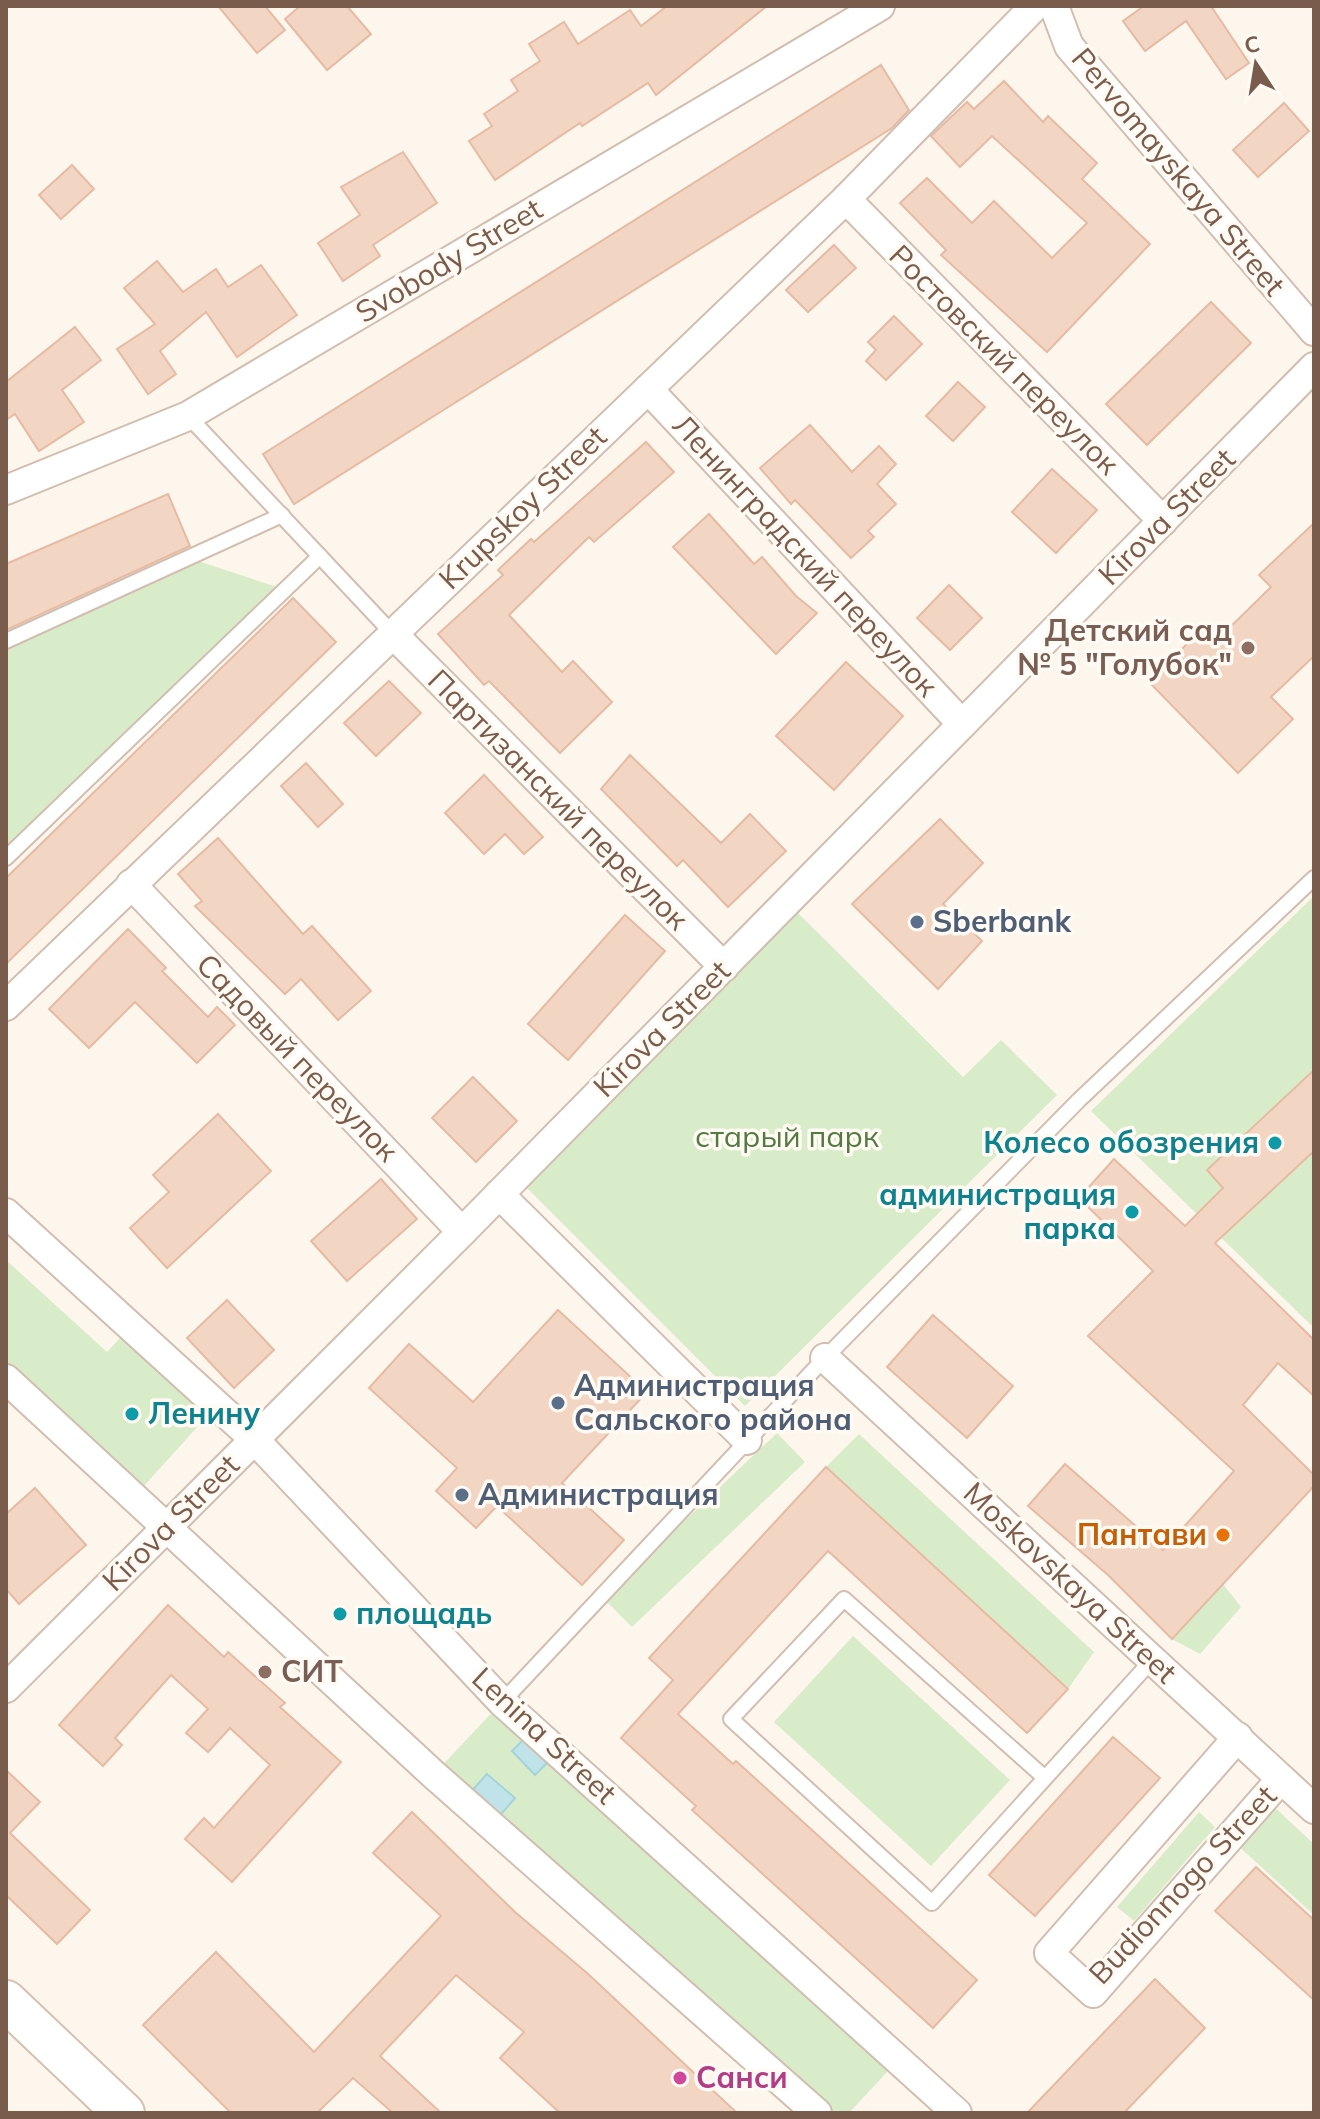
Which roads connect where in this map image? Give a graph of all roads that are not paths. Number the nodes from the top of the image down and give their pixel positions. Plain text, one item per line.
1 (880, 6) edge
2 (1035, 6) edge
3 (1054, 6) edge
4 (846, 199) junction
5 (1314, 331) edge
6 (1314, 367) edge
7 (648, 389) junction
8 (188, 416) junction
9 (6, 490) edge
10 (282, 515) junction
11 (1163, 521) junction
12 (320, 556) junction
13 (393, 634) junction
14 (6, 641) edge
15 (962, 724) junction
16 (6, 858) edge
17 (1314, 878) edge
18 (131, 884) junction
19 (724, 967) junction
20 (8, 999) edge
21 (499, 1194) junction
22 (6, 1213) edge
23 (462, 1232) junction
24 (825, 1358) junction
25 (6, 1379) edge
26 (254, 1439) junction
27 (747, 1440) junction
28 (167, 1526) junction
29 (1153, 1659) junction
30 (6, 1688) edge
31 (502, 1702) junction
32 (1238, 1737) junction
33 (1045, 1778) junction
34 (1281, 1779) junction
35 (1314, 1809) edge
36 (6, 2001) edge
37 (124, 2113) edge
38 (817, 2113) edge
39 (957, 2113) edge

1 - 8 street, Svobody Street
2 - 4 street, Krupskoy Street
3 - 5 street, Pervomayskaya Street
4 - 7 street, Krupskoy Street
4 - 11 street, Ростовский переулок
6 - 11 street, Kirova Street
7 - 13 street, Krupskoy Street
7 - 15 street, Ленинградский переулок
8 - 9 street, Svobody Street
8 - 10 lane
10 - 12 lane
10 - 14 lane
11 - 15 street, Kirova Street
12 - 13 lane
12 - 16 lane
13 - 18 street, Krupskoy Street
13 - 19 street, Партизанский переулок
15 - 19 street, Kirova Street
17 - 24 lane
18 - 20 street, Krupskoy Street
18 - 23 street, Садовый переулок
19 - 21 street, Kirova Street
21 - 23 street, Kirova Street
21 - 27 street
22 - 26 street, Lenina Street
23 - 26 street, Kirova Street
24 - 27 lane
24 - 29 street, Moskovskaya Street
25 - 28 street
26 - 28 street, Kirova Street
26 - 31 street, Lenina Street
27 - 31 lane
28 - 30 street, Kirova Street
28 - 38 street
29 - 32 street, Moskovskaya Street
29 - 33 lane
31 - 39 street, Lenina Street
32 - 34 street, Moskovskaya Street
32 - 34 street, Budionnogo Street
33 - 33 lane
34 - 35 street, Moskovskaya Street
36 - 37 main road

